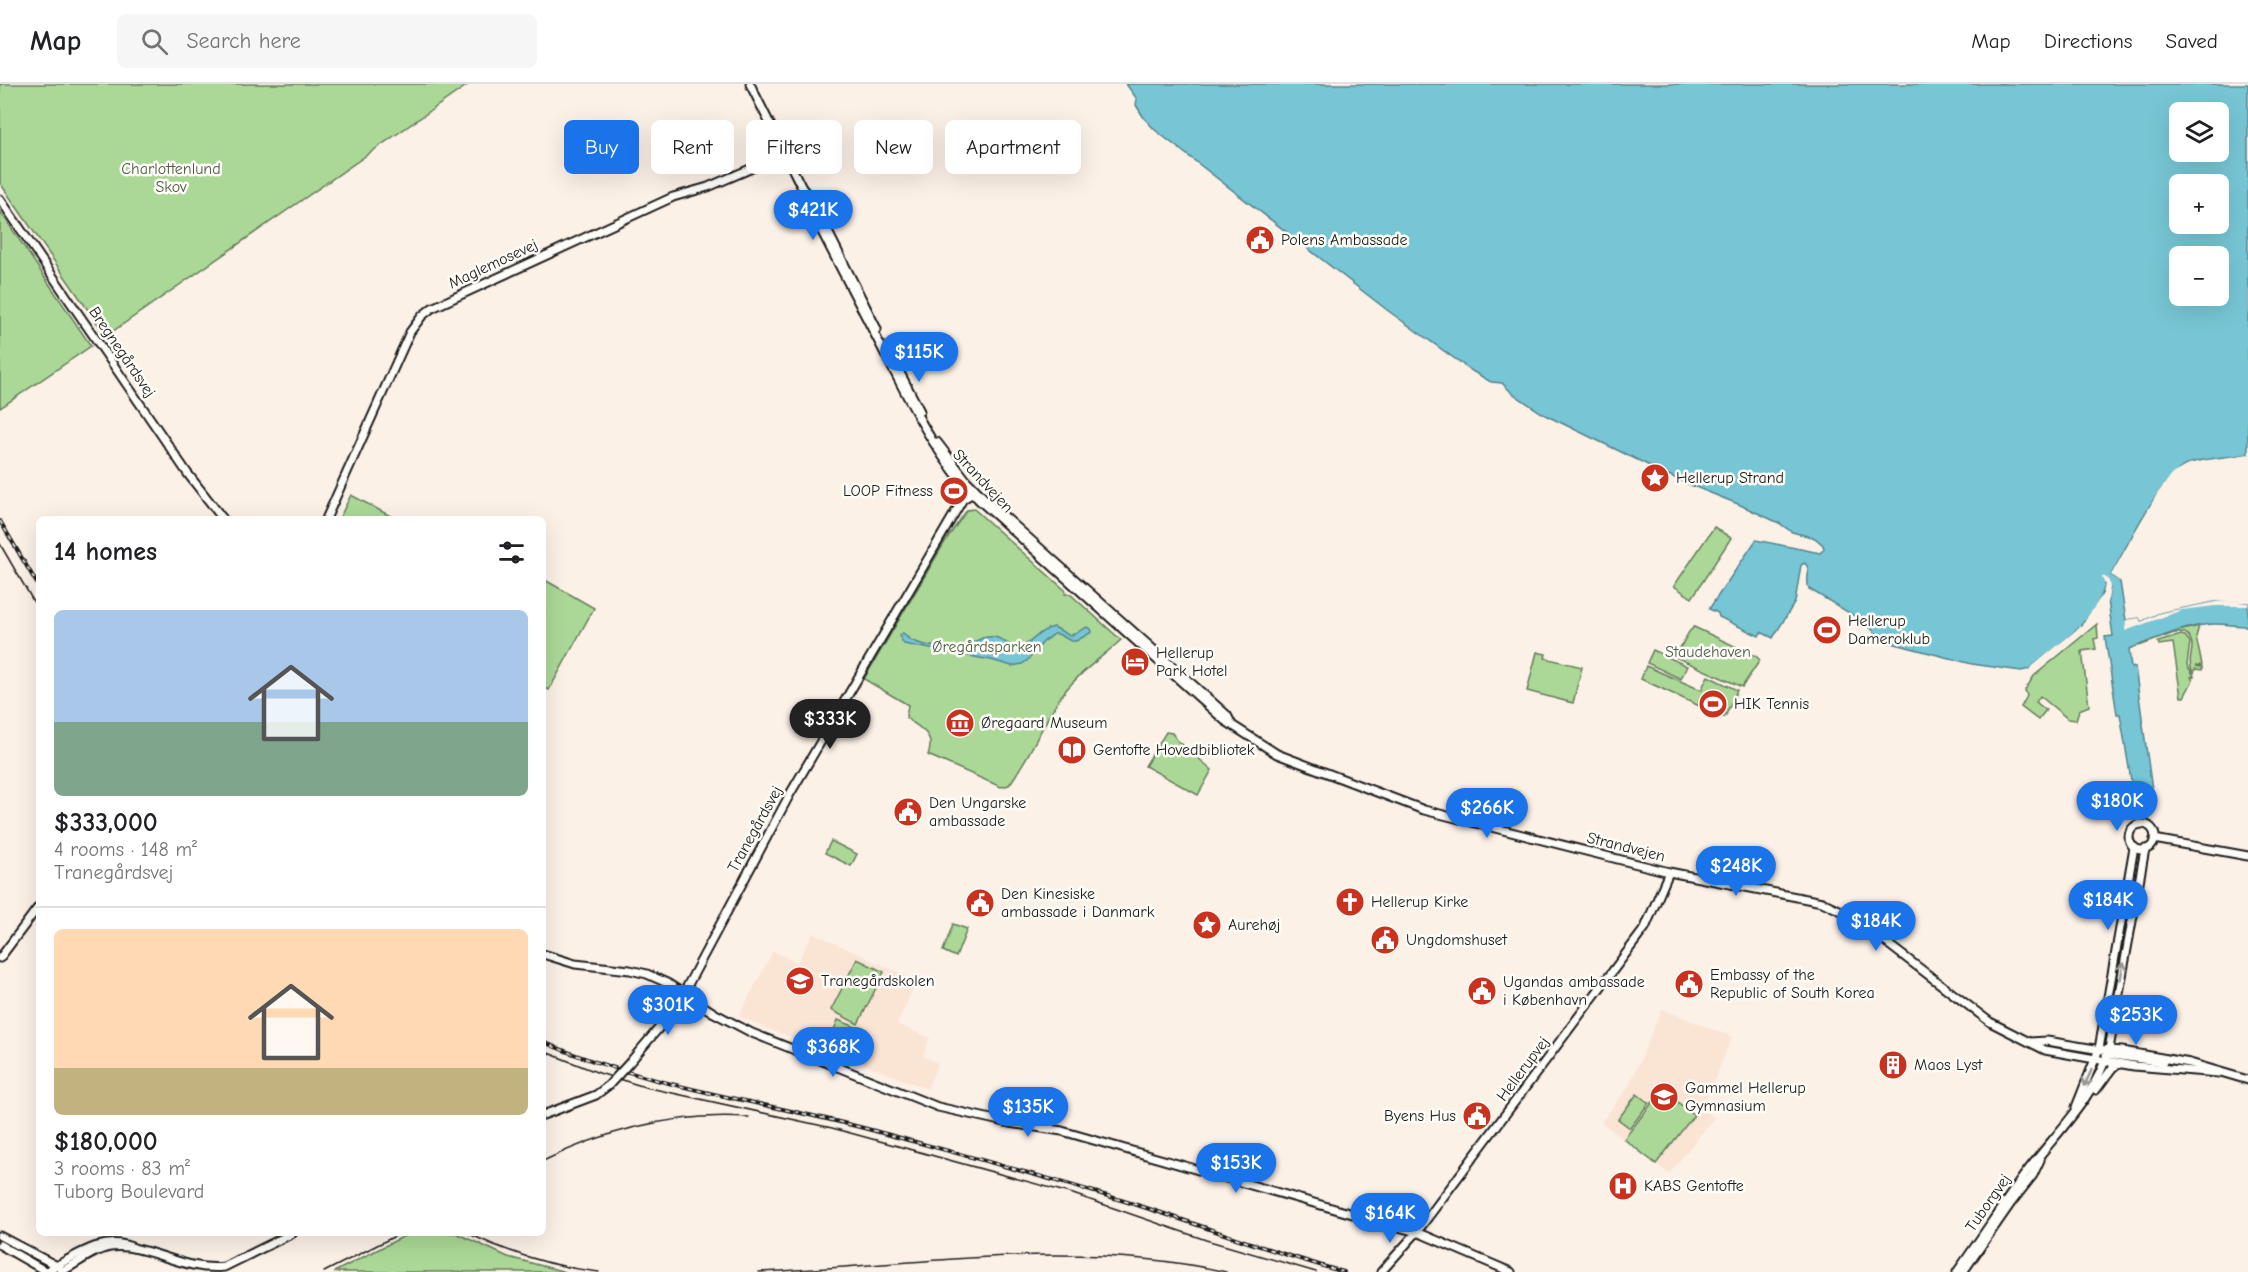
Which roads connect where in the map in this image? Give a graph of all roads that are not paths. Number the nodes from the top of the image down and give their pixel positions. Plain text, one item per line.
1 (750, 84) edge
2 (768, 120) edge
3 (746, 171) edge
4 (795, 174) edge
5 (0, 199) edge
6 (974, 492) junction
7 (221, 516) edge
8 (327, 516) edge
9 (2154, 839) junction
10 (2134, 847) junction
11 (2145, 849) junction
12 (2248, 856) edge
13 (1669, 872) junction
14 (36, 910) edge
15 (546, 955) edge
16 (0, 958) edge
17 (683, 994) junction
18 (2027, 1042) junction
19 (2099, 1049) junction
20 (2107, 1055) junction
21 (2096, 1059) junction
22 (2120, 1064) junction
23 (2218, 1073) junction
24 (2248, 1080) edge
25 (2079, 1106) junction
26 (546, 1114) edge
27 (2044, 1152) junction
28 (1417, 1232) junction
29 (0, 1236) edge
30 (287, 1236) edge
31 (0, 1245) edge
32 (62, 1270) edge
33 (46, 1272) edge
34 (1381, 1272) edge
35 (1511, 1272) edge
36 (1957, 1272) edge
37 (1963, 1272) edge

1 - 2 street, Strandvejen
3 - 8 street, Maglemosevej
4 - 6 street, Strandvejen
5 - 7 street, Bregnegårdsvej
6 - 13 street, Strandvejen
6 - 17 street, Tranegårdsvej
9 - 10 street
9 - 11 street
9 - 12 street
10 - 11 street
10 - 19 street, Tuborgvej
20 -> 11 street, Tuborgvej
13 - 18 street, Strandvejen
13 - 28 street, Hellerupvej
14 - 16 street
15 - 17 street
17 - 26 street, Tranegårdsvej, bridge
17 - 28 street
18 - 19 street, Strandvejen
18 - 21 street, Strandvejen
19 - 20 street, Strandvejen
19 - 21 street, Tuborgvej
20 - 21 street
20 - 22 street
20 - 23 street
20 - 25 street, Tuborgvej
21 -> 25 street, Tuborgvej
22 - 23 street
22 - 25 street
23 - 24 street
25 - 27 street, Tuborgvej
27 - 36 street, Tuborgvej
27 - 37 street, Tuborgvej
28 - 34 street, Hellerupvej
28 - 35 street
29 - 32 street
30 - 32 street
31 - 33 street
32 - 33 street

